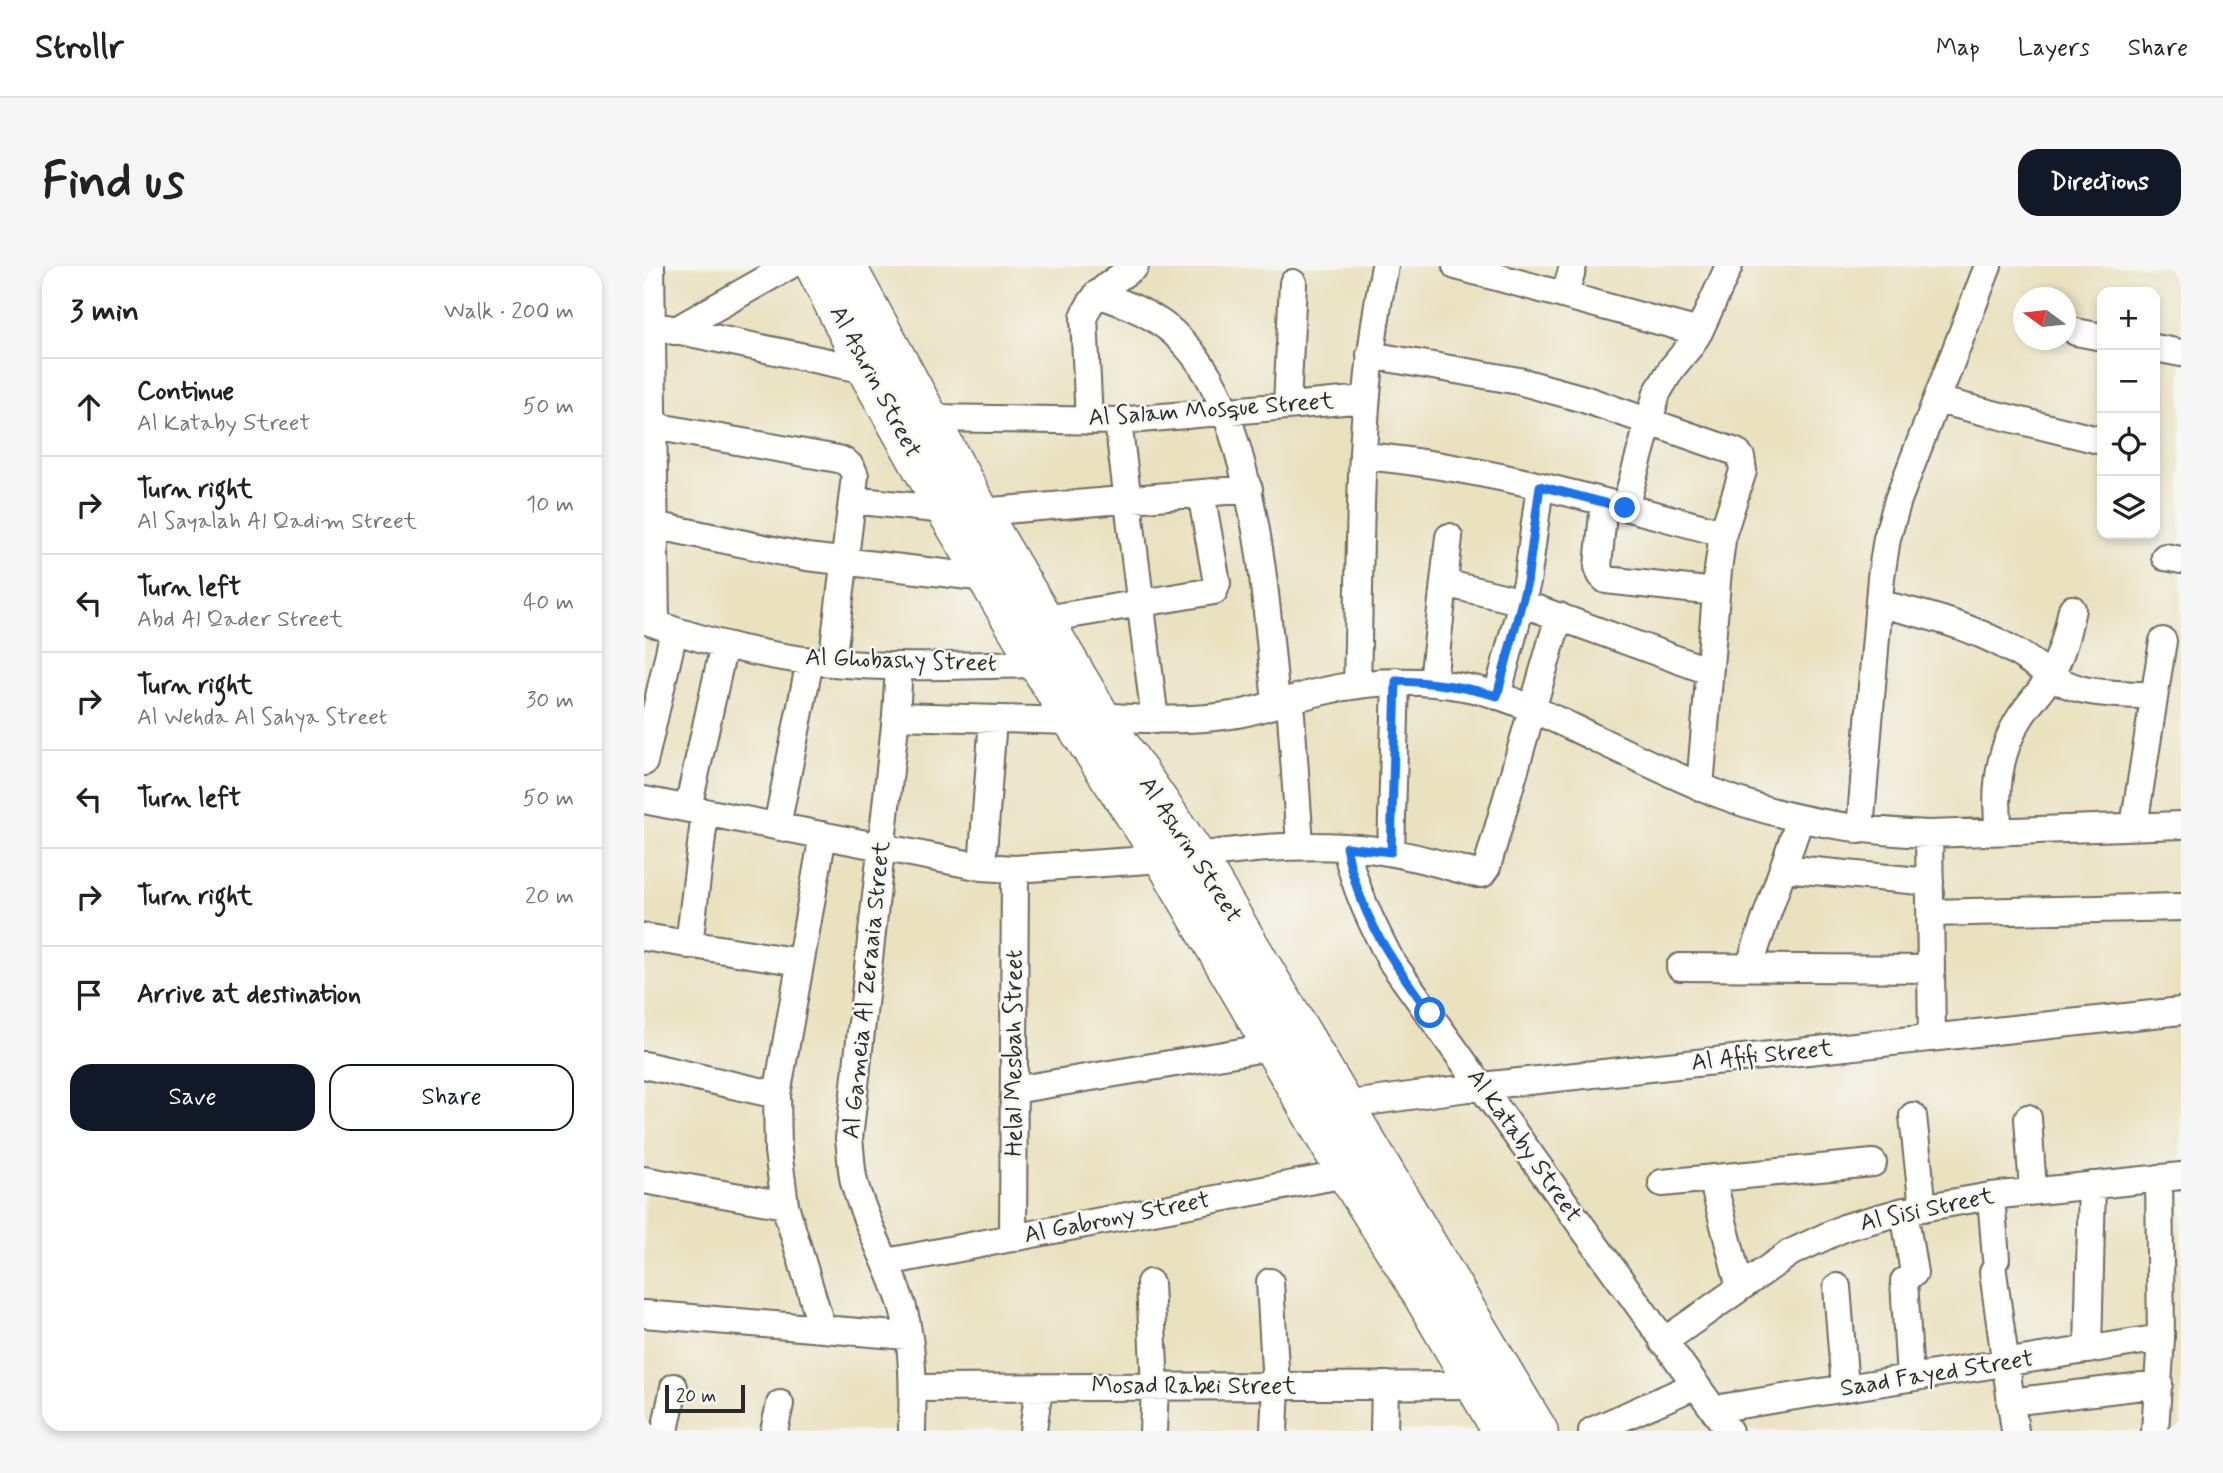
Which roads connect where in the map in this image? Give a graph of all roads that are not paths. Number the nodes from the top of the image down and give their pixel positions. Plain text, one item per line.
1 (651, 266) edge
2 (789, 266) edge
3 (814, 266) edge
4 (847, 266) edge
5 (1135, 266) edge
6 (1385, 266) edge
7 (1456, 266) edge
8 (1573, 266) edge
9 (1729, 266) edge
10 (1988, 266) edge
11 (1293, 283) dead end
12 (1097, 294) junction
13 (1565, 295) junction
14 (854, 312) junction
15 (663, 328) junction
16 (1699, 331) junction
17 (2076, 332) dead end
18 (2097, 336) edge
19 (2160, 349) edge
20 (2181, 353) edge
21 (1370, 355) junction
22 (866, 370) junction
23 (1366, 399) junction
24 (1937, 400) junction
25 (1287, 405) junction
26 (1226, 410) junction
27 (930, 418) junction
28 (1647, 420) junction
29 (1090, 421) junction
30 (1118, 421) junction
31 (653, 426) junction
32 (2097, 440) edge
33 (1364, 456) junction
34 (1540, 486) junction
35 (1249, 489) junction
36 (1201, 493) junction
37 (852, 500) junction
38 (1129, 500) junction
39 (1614, 505) junction
40 (945, 510) junction
41 (981, 512) junction
42 (654, 525) junction
43 (1724, 533) junction
44 (1449, 537) dead end
45 (845, 562) junction
46 (986, 578) junction
47 (1444, 583) junction
48 (1716, 592) junction
49 (1523, 603) junction
50 (1141, 604) junction
51 (1880, 604) junction
52 (2072, 609) dead end
53 (1559, 616) junction
54 (1045, 619) junction
55 (658, 625) edge
56 (2163, 641) dead end
57 (724, 645) junction
58 (821, 662) junction
59 (1037, 664) junction
60 (899, 666) junction
61 (1709, 671) junction
62 (2050, 676) junction
63 (1396, 681) junction
64 (1433, 682) junction
65 (1357, 684) junction
66 (1497, 696) junction
67 (2154, 696) junction
68 (1283, 702) junction
69 (1532, 709) junction
70 (896, 716) junction
71 (1086, 718) junction
72 (993, 719) junction
73 (1155, 720) junction
74 (644, 762) edge
75 (1700, 787) junction
76 (644, 800) edge
77 (696, 810) junction
78 (1800, 819) junction
79 (2181, 825) edge
80 (777, 826) junction
81 (2134, 826) junction
82 (1860, 830) junction
83 (2000, 831) junction
84 (1930, 834) junction
85 (823, 835) junction
86 (1300, 845) junction
87 (881, 847) junction
88 (1346, 847) junction
89 (1391, 852) junction
90 (1180, 857) junction
91 (982, 867) junction
92 (1783, 868) junction
93 (1015, 869) junction
94 (1930, 882) junction
95 (2181, 907) edge
96 (1931, 913) junction
97 (644, 937) edge
98 (689, 945) junction
99 (800, 962) junction
100 (1679, 967) dead end
101 (1749, 967) junction
102 (1931, 969) junction
103 (2181, 1011) edge
104 (1932, 1038) junction
105 (1272, 1047) junction
106 (644, 1065) edge
107 (1482, 1086) junction
108 (1014, 1090) junction
109 (777, 1096) junction
110 (1344, 1105) junction
111 (1913, 1116) dead end
112 (2028, 1118) dead end
113 (1873, 1164) dead end
114 (1346, 1174) junction
115 (2170, 1177) edge
116 (1712, 1178) junction
117 (644, 1180) edge
118 (1662, 1183) dead end
119 (2092, 1185) junction
120 (2034, 1191) junction
121 (1991, 1196) junction
122 (786, 1205) junction
123 (1913, 1209) junction
124 (1013, 1238) junction
125 (887, 1262) junction
126 (1422, 1265) junction
127 (1270, 1282) dead end
128 (1150, 1283) dead end
129 (1837, 1287) dead end
130 (1740, 1288) junction
131 (644, 1314) edge
132 (822, 1328) junction
133 (907, 1336) junction
134 (2161, 1338) junction
135 (1664, 1342) junction
136 (2088, 1350) junction
137 (2005, 1363) junction
138 (1910, 1378) junction
139 (2159, 1384) junction
140 (1385, 1385) junction
141 (1475, 1385) junction
142 (1696, 1385) junction
143 (1276, 1386) junction
144 (674, 1387) dead end
145 (1039, 1387) junction
146 (1155, 1387) junction
147 (913, 1388) junction
148 (1846, 1388) junction
149 (2010, 1402) junction
150 (780, 1404) dead end
151 (1714, 1409) junction
152 (665, 1431) edge
153 (774, 1431) edge
154 (912, 1431) edge
155 (1033, 1431) edge
156 (1153, 1431) edge
157 (1275, 1431) edge
158 (1384, 1431) edge
159 (1501, 1431) edge
160 (1539, 1431) edge
161 (1592, 1431) edge
162 (1729, 1431) edge
163 (2015, 1431) edge
164 (2155, 1431) edge

1 - 15 street
2 - 15 street
3 - 14 main road, Al Ashrin Street
4 - 14 main road, Al Ashrin Street
5 - 12 street
6 - 21 street
7 - 13 street
8 - 13 street
9 - 16 street
10 - 24 street
11 - 25 street
12 - 26 street
12 - 29 street
13 - 16 street
14 - 22 main road, Al Ashrin Street
14 - 27 main road, Al Ashrin Street
15 - 22 street
15 - 31 street
16 - 28 street
17 - 18 street
19 - 20 street
21 - 23 street
21 - 28 street
22 - 40 main road, Al Ashrin Street
23 - 25 street, Al Salam Mosque Street
23 - 33 street
24 - 32 street
24 - 51 street
25 - 26 street, Al Salam Mosque Street
26 - 30 street, Al Salam Mosque Street
26 - 35 street
27 - 29 street, Al Salam Mosque Street
27 - 41 main road, Al Ashrin Street
28 - 39 street
28 - 43 street
29 - 30 street, Al Salam Mosque Street
30 - 38 street
31 - 37 street
31 - 42 street
33 - 34 street
33 - 65 street
34 - 39 street
34 - 49 street
35 - 36 street
35 - 68 street
36 - 38 street
36 - 50 street
37 - 40 street
37 - 45 street
38 - 41 street
38 - 50 street
39 - 43 street
39 - 48 street
40 - 46 main road, Al Ashrin Street
41 - 54 main road, Al Ashrin Street
42 - 45 street
42 - 55 street
43 - 48 street
44 - 47 street
45 - 46 street
45 - 58 street
46 - 59 main road, Al Ashrin Street
47 - 49 street
47 - 64 street
48 - 61 street
49 - 53 street
49 - 66 street
50 - 54 street
50 - 73 street
51 - 62 street
51 - 82 street
52 - 62 street
53 - 61 street
53 - 69 street
54 - 71 main road, Al Ashrin Street
55 - 57 street, Al Ghobashy Street
55 - 74 street
56 - 67 street
57 - 58 street, Al Ghobashy Street
57 - 77 street
58 - 60 street, Al Ghobashy Street
58 - 80 street
59 - 60 street, Al Ghobashy Street
59 - 71 main road, Al Ashrin Street
60 - 70 street, Al Gameia Al Zeraaia Street
61 - 75 street
62 - 67 street
62 - 83 street
63 - 64 street
63 - 65 street
63 - 89 street
64 - 66 street
65 - 68 street
66 - 69 street
67 - 81 street
68 - 73 street
68 - 86 street
69 - 75 street
69 - 89 street
70 - 72 street
70 - 87 street, Al Gameia Al Zeraaia Street
71 - 72 street
71 - 73 street
71 - 90 main road, Al Ashrin Street
72 - 91 street
75 - 78 street
76 - 77 street
77 - 80 street
77 - 98 street
78 - 82 street
78 - 92 street
79 - 81 street
80 - 85 street
81 - 83 street
82 - 84 street
83 - 84 street
84 - 94 street
85 - 87 street
85 - 99 street
86 - 88 street
86 - 90 street
87 - 91 street
87 - 125 street, Al Gameia Al Zeraaia Street
88 - 89 street
88 - 107 street, Al Kataby Street
90 - 93 street
90 - 105 main road, Al Ashrin Street
90 - 110 main road, Al Ashrin Street
91 - 93 street
92 - 94 street
92 - 101 street
93 - 108 street, Helal Mesbah Street
94 - 96 street
95 - 96 street
96 - 102 street
97 - 98 street
98 - 99 street
99 - 109 street
100 - 101 street
101 - 102 street
102 - 104 street
103 - 104 street, Al Afifi Street
104 - 107 street, Al Afifi Street
105 - 108 street
105 - 114 main road, Al Ashrin Street
106 - 109 street
107 - 110 street, Al Afifi Street
107 - 135 street, Al Kataby Street
108 - 124 street, Helal Mesbah Street
109 - 122 street
110 - 126 main road, Al Ashrin Street
111 - 123 street
112 - 120 street
113 - 116 street
114 - 124 street, Al Gabrony Street
114 - 126 main road, Al Ashrin Street
115 - 119 street, Al Sisi Street
115 - 134 street
116 - 118 street
116 - 130 street
117 - 122 street
119 - 120 street, Al Sisi Street
119 - 136 street
120 - 121 street, Al Sisi Street
121 - 123 street, Al Sisi Street
121 - 137 street
122 - 132 street
123 - 130 street, Al Sisi Street
123 - 138 street
124 - 125 street, Al Gabrony Street
125 - 133 street, Al Gameia Al Zeraaia Street
126 - 141 main road, Al Ashrin Street
126 - 160 main road, Al Ashrin Street
127 - 143 street
128 - 146 street
129 - 148 street
130 - 135 street, Al Sisi Street
131 - 132 street
132 - 133 street
133 - 147 street, Al Gameia Al Zeraaia Street
134 - 136 street, Saad Fayed Street
134 - 139 street
135 - 142 street, Al Kataby Street
136 - 137 street, Saad Fayed Street
137 - 138 street, Saad Fayed Street
137 - 149 street
138 - 148 street, Saad Fayed Street
139 - 149 street
139 - 164 street
140 - 141 street, Mosad Rabei Street
140 - 143 street, Mosad Rabei Street
140 - 158 street
141 - 159 main road, Al Ashrin Street
142 - 151 street, Al Kataby Street
142 - 161 street
143 - 146 street, Mosad Rabei Street
143 - 157 street
144 - 152 street
145 - 146 street, Mosad Rabei Street
145 - 147 street, Mosad Rabei Street
145 - 155 street
146 - 156 street
147 - 154 street, Al Gameia Al Zeraaia Street
148 - 151 street, Saad Fayed Street
149 - 163 street
150 - 153 street
151 - 162 street, Al Kataby Street

